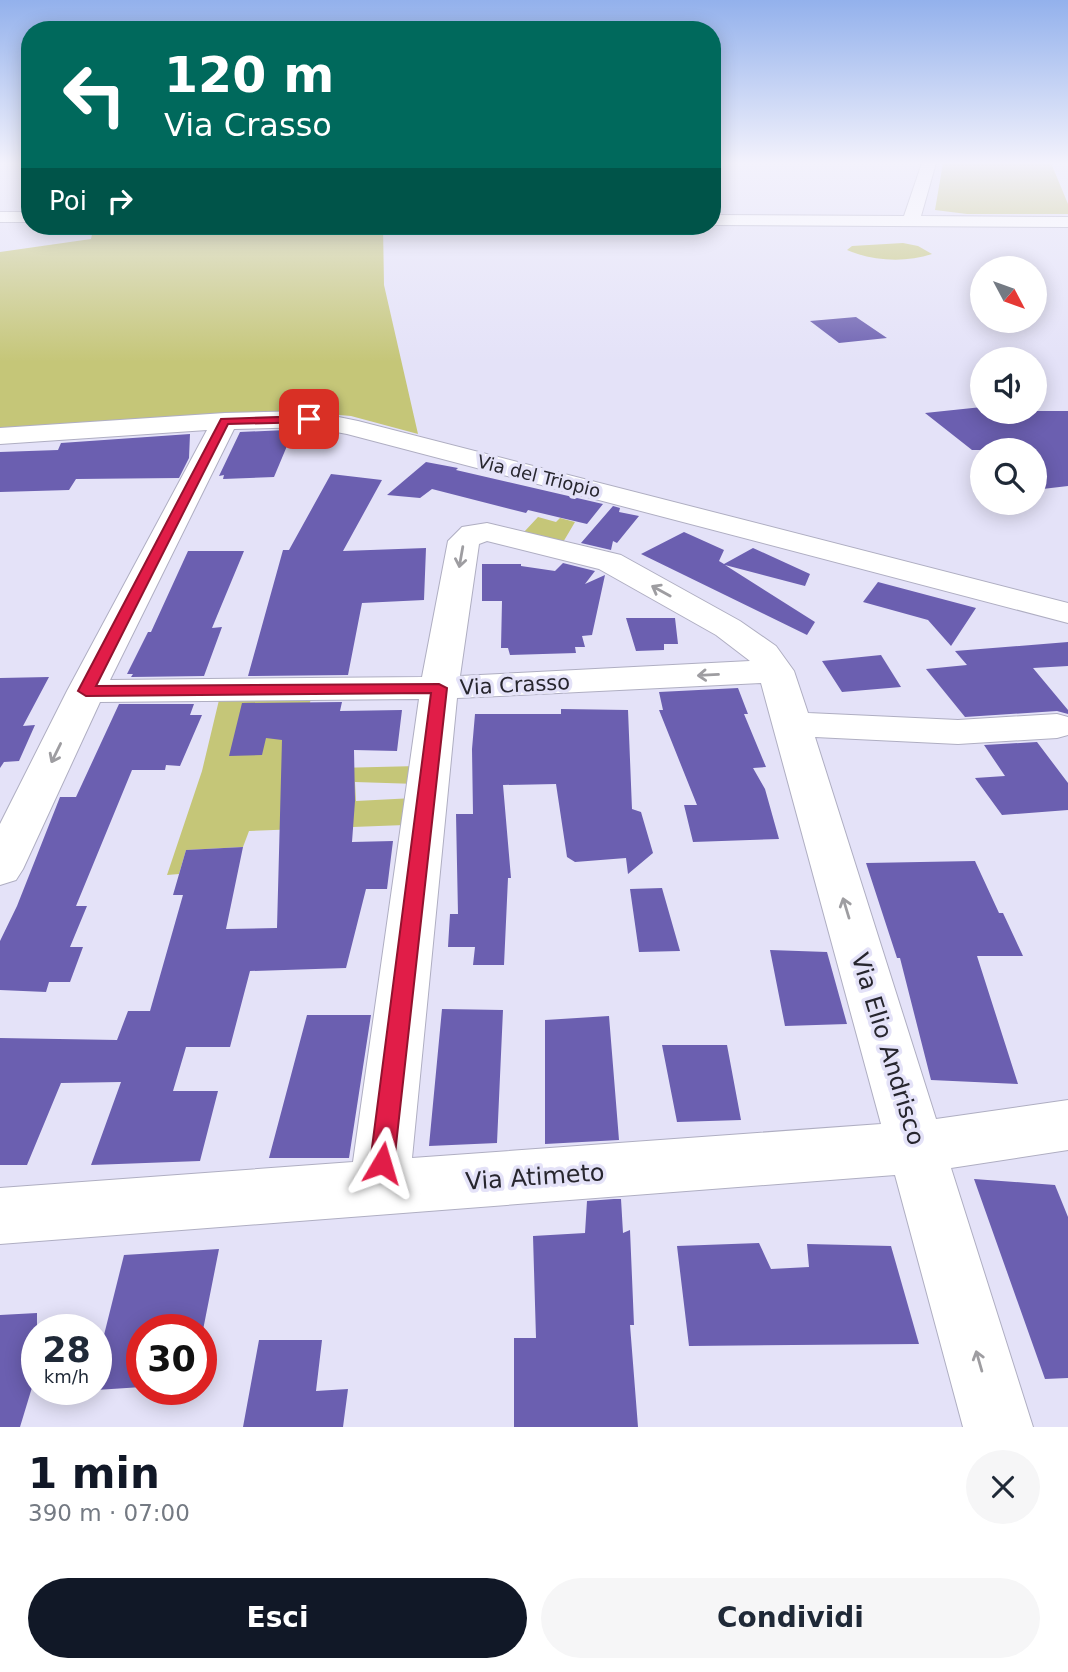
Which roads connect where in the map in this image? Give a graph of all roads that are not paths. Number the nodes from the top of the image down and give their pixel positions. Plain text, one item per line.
1 (225, 421) junction
2 (0, 436) edge
3 (1068, 613) edge
4 (776, 671) junction
5 (439, 688) junction
6 (86, 691) junction
7 (791, 724) junction
8 (1057, 726) dead end
9 (0, 869) edge
10 (1068, 1125) edge
11 (918, 1147) junction
12 (379, 1189) junction
13 (0, 1216) edge
14 (998, 1427) edge

1 - 2 street, Via del Triopio
1 - 3 street, Via del Triopio
1 - 6 street
4 -> 5 street, Via Crasso
4 -> 5 street
4 - 7 street, Via Elio Andrisco
5 - 6 street, Via Crasso
5 - 12 street
6 -> 9 street
7 - 8 street
11 -> 7 street, Via Elio Andrisco
10 - 11 street, Via Atimeto
11 - 12 street, Via Atimeto
14 -> 11 street, Via Elio Andrisco
12 - 13 street, Via Atimeto

